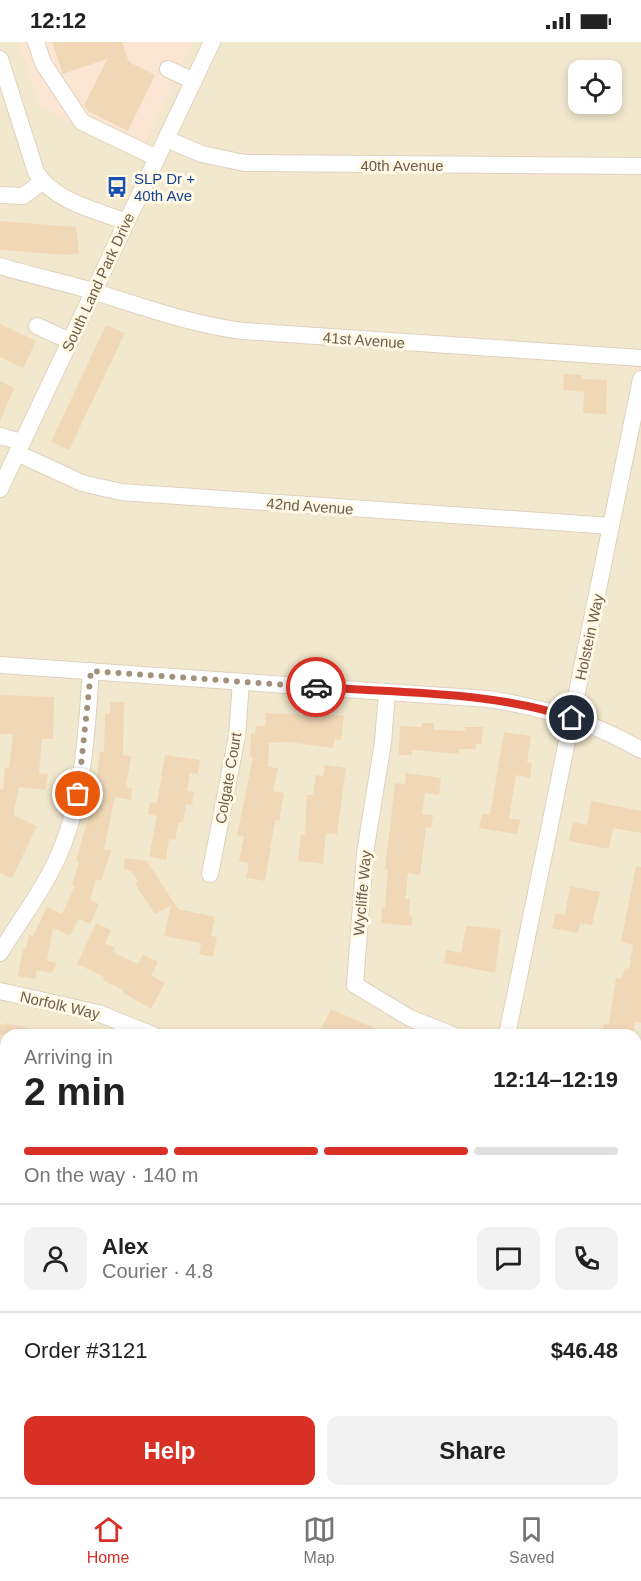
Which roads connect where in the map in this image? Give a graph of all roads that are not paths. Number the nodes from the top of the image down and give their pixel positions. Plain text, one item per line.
1 (36, 42) edge
2 (212, 42) edge
3 (0, 59) edge
4 (168, 69) dead end
5 (194, 81) junction
6 (166, 139) junction
7 (157, 158) junction
8 (641, 166) edge
9 (42, 182) junction
10 (0, 195) edge
11 (127, 222) junction
12 (0, 266) edge
13 (93, 291) junction
14 (36, 326) dead end
15 (70, 341) junction
16 (641, 358) edge
17 (641, 379) edge
18 (0, 436) edge
19 (20, 447) junction
20 (0, 489) edge
21 (611, 526) junction
22 (0, 665) edge
23 (91, 671) junction
24 (241, 682) junction
25 (387, 692) junction
26 (572, 718) junction
27 (641, 750) edge
28 (210, 874) dead end
29 (0, 953) edge
30 (0, 991) edge
31 (138, 1029) edge
32 (438, 1029) edge
33 (508, 1029) edge

1 - 7 street
2 - 5 street, South Land Park Drive
3 - 9 street
4 - 5 street
5 - 6 street, South Land Park Drive
6 - 7 street, South Land Park Drive
6 - 8 street, 40th Avenue
7 - 11 street, South Land Park Drive
9 - 10 street
9 - 11 street
11 - 13 street, South Land Park Drive
12 - 13 street, 41st Avenue
13 - 15 street, South Land Park Drive
13 - 16 street, 41st Avenue
14 - 15 street
15 - 19 street, South Land Park Drive
17 - 21 street, Holstein Way
18 - 19 street, 42nd Avenue
19 - 20 street, South Land Park Drive
19 - 21 street, 42nd Avenue
21 - 26 street, Holstein Way
22 - 23 street
23 - 24 street
23 - 29 street
24 - 25 street
24 - 28 street, Colgate Court
25 - 26 street
25 - 32 street, Wycliffe Way
26 - 27 street
26 - 33 street, Holstein Way
30 - 31 street, Norfolk Way

